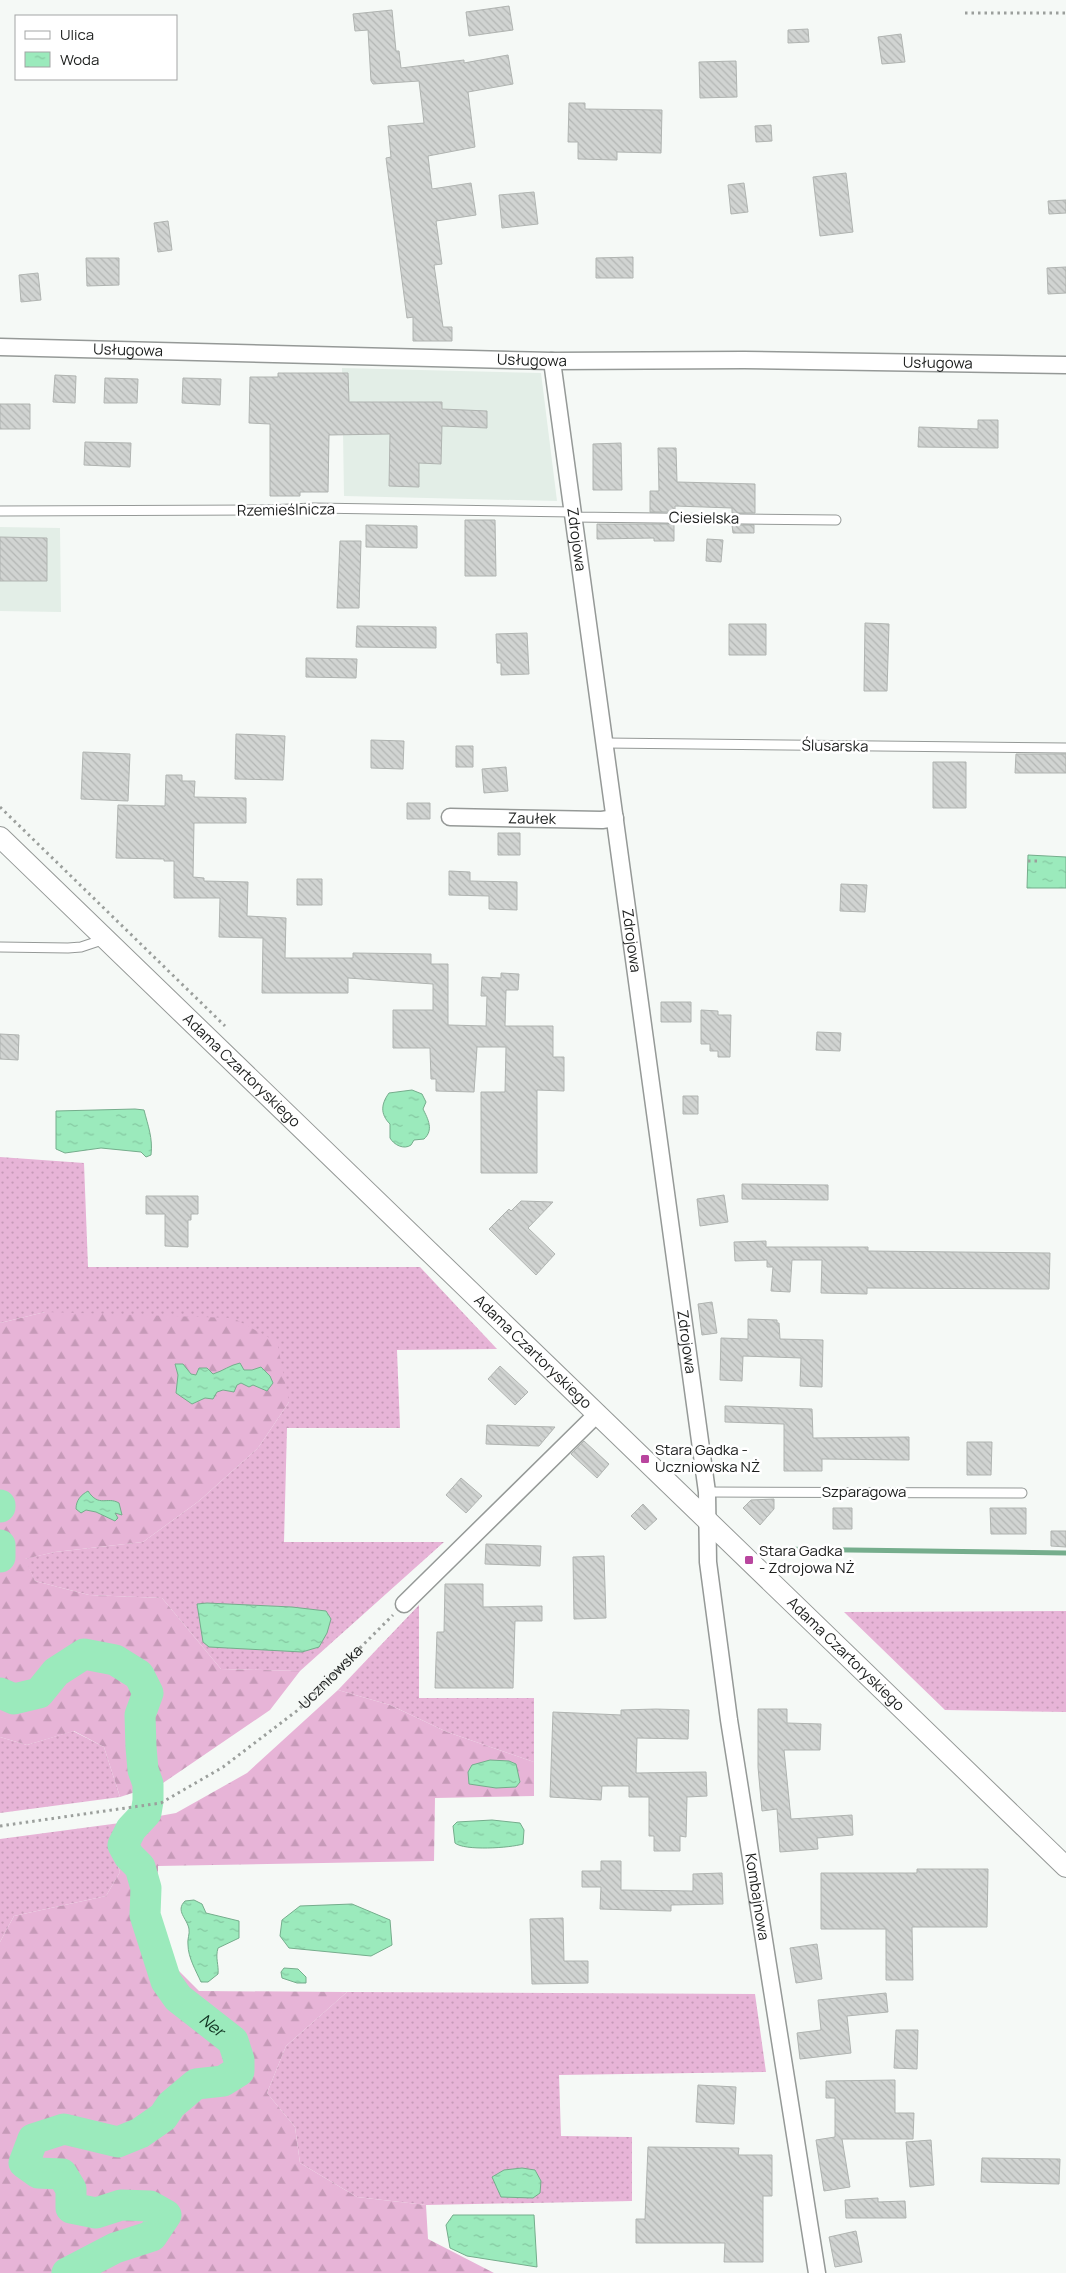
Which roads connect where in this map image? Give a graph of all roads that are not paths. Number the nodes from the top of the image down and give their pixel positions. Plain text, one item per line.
1 (0, 347) edge
2 (552, 361) junction
3 (1066, 365) edge
4 (0, 511) edge
5 (573, 515) junction
6 (836, 520) dead end
7 (605, 743) junction
8 (1066, 748) edge
9 (450, 817) dead end
10 (615, 818) junction
11 (0, 837) edge
12 (106, 939) junction
13 (0, 947) edge
14 (598, 1413) junction
15 (707, 1492) junction
16 (1022, 1493) dead end
17 (706, 1519) junction
18 (404, 1604) road end
19 (1066, 1868) edge
20 (817, 2273) edge

1 - 2 street, Usługowa
2 - 3 street, Usługowa
2 - 5 street, Zdrojowa
4 - 5 lane, Rzemieślnicza
5 - 6 lane, Ciesielska
5 - 7 street, Zdrojowa
7 - 8 lane, Ślusarska
7 - 10 street, Zdrojowa
9 - 10 street, Zaułek
10 - 15 street, Zdrojowa
11 - 12 street, Adama Czartoryskiego
12 - 13 lane
12 - 14 street, Adama Czartoryskiego
14 - 17 street, Adama Czartoryskiego
14 - 18 street
15 - 16 lane, Szparagowa
15 - 17 street, Zdrojowa
17 - 19 street, Adama Czartoryskiego
17 - 20 street, Kombajnowa

